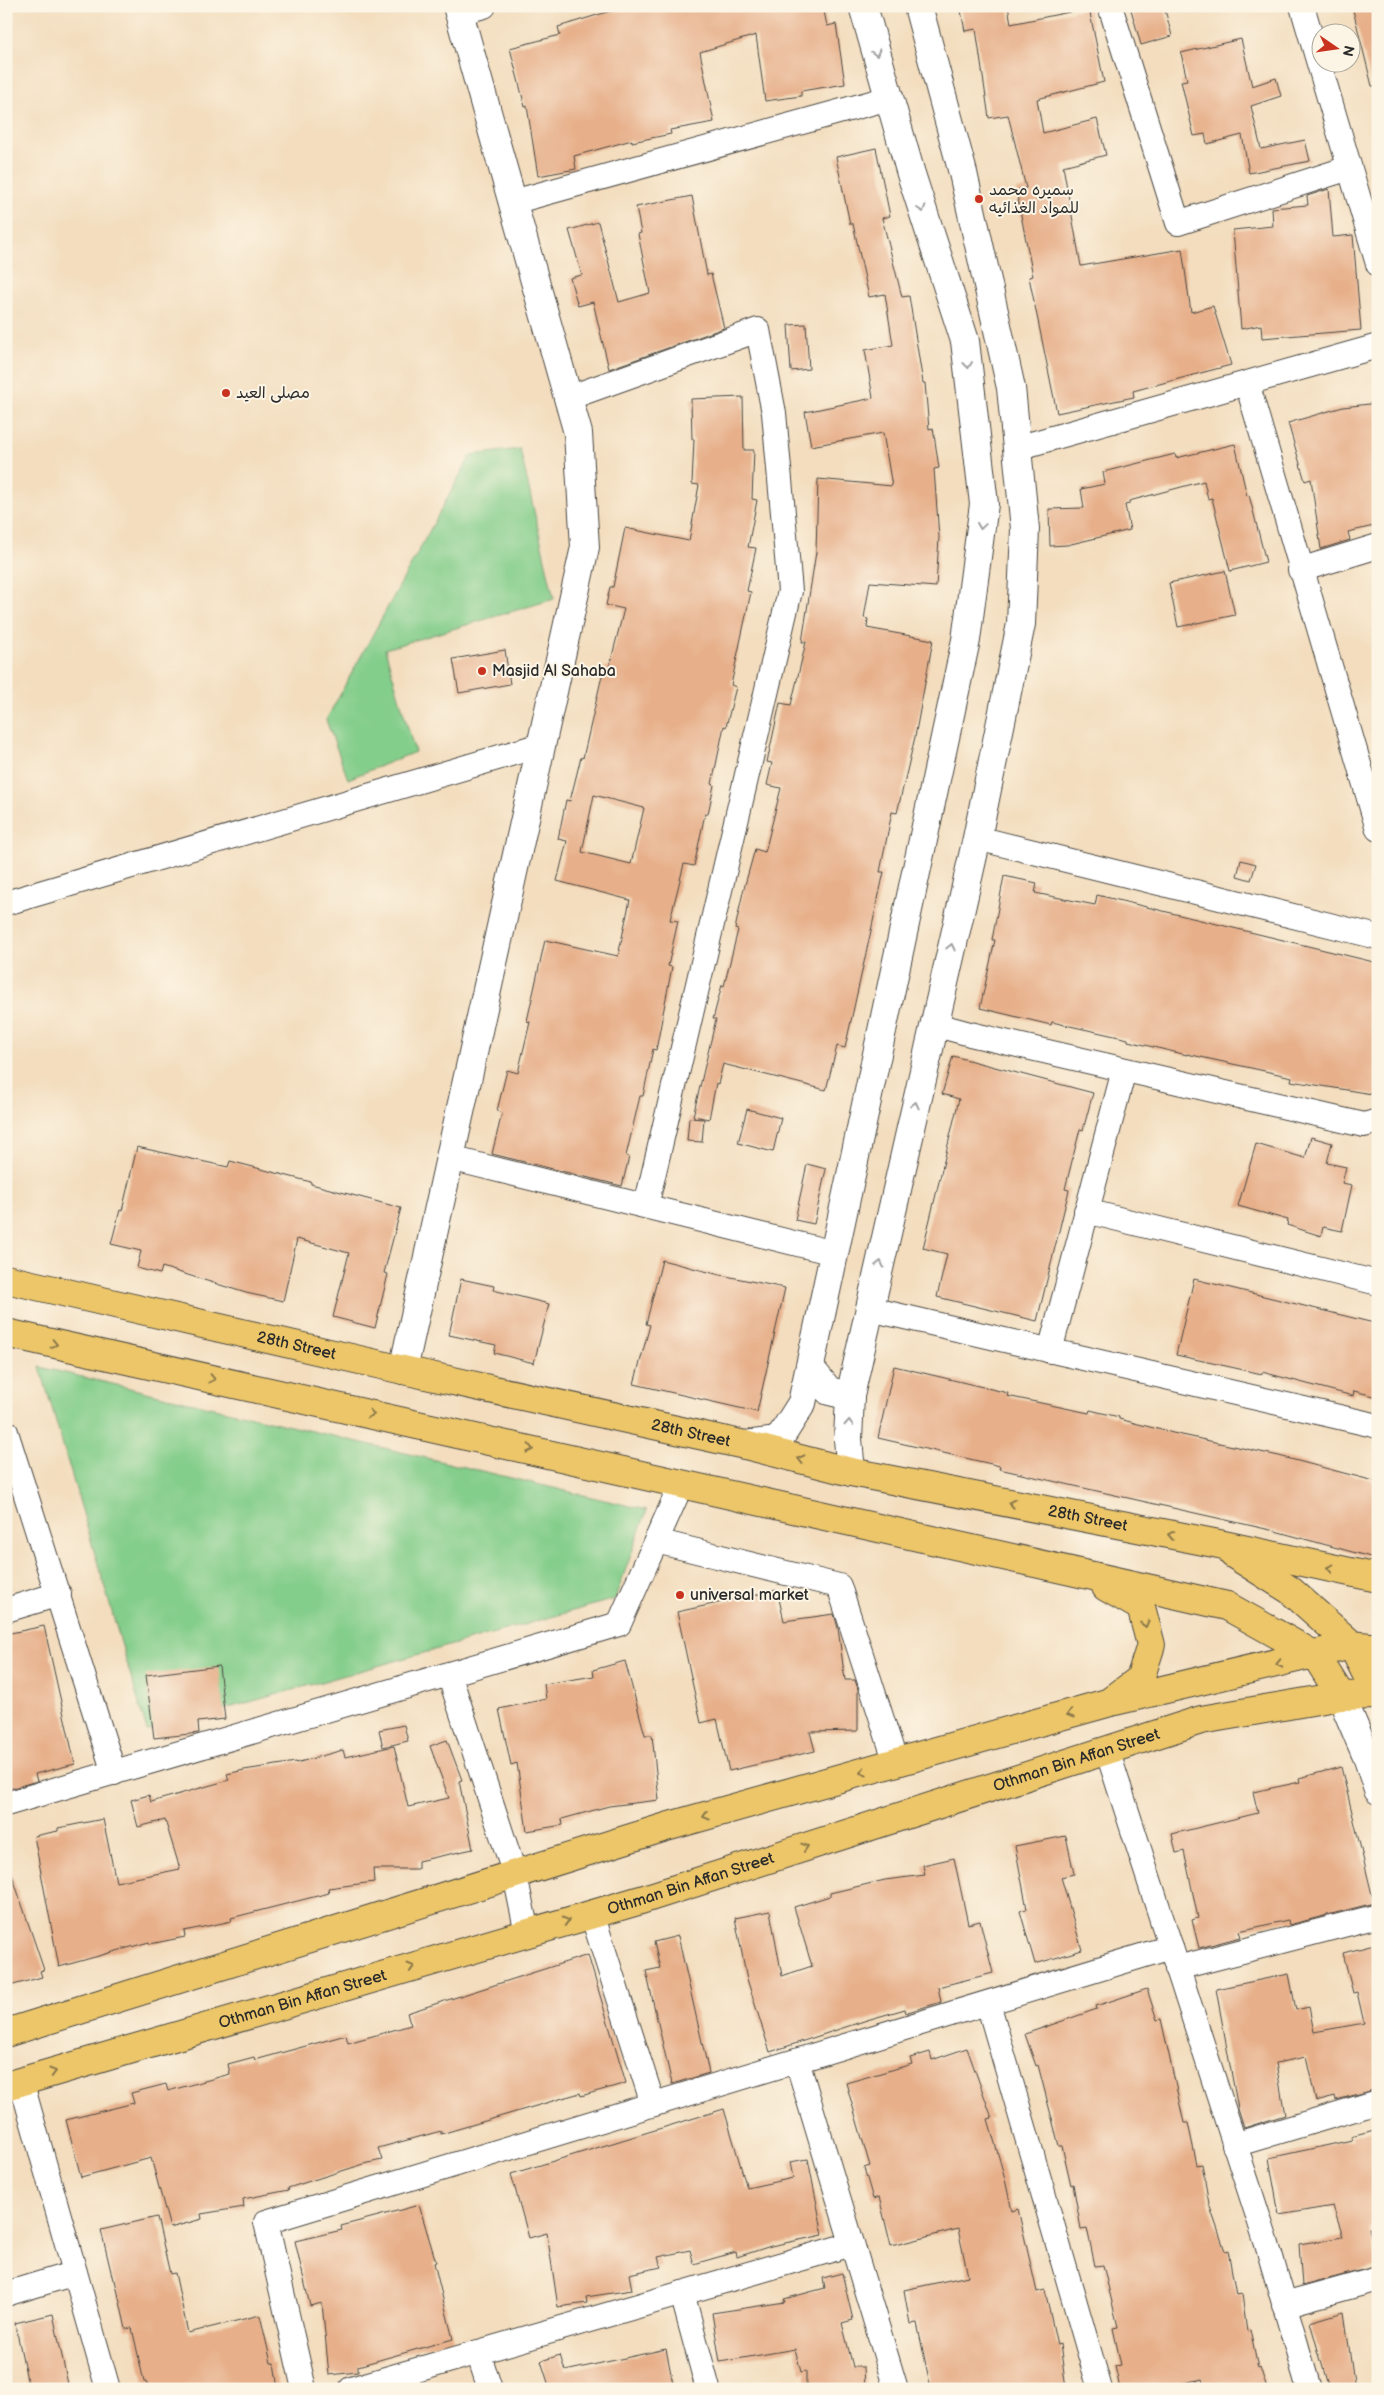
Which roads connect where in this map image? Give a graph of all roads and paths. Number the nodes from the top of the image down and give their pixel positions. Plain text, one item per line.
1 (863, 6) edge
2 (918, 6) edge
3 (1110, 6) edge
4 (1302, 6) edge
5 (467, 9) edge
6 (889, 98) junction
7 (1350, 168) junction
8 (513, 202) junction
9 (1378, 264) edge
10 (1378, 346) edge
11 (1247, 383) junction
12 (568, 398) junction
13 (1017, 448) junction
14 (1378, 546) edge
15 (1300, 570) junction
16 (541, 745) junction
17 (1378, 829) edge
18 (977, 838) junction
19 (6, 903) edge
20 (1378, 937) edge
21 (933, 1024) junction
22 (1124, 1070) junction
23 (1378, 1121) edge
24 (450, 1158) junction
25 (646, 1206) junction
26 (1086, 1211) junction
27 (834, 1253) junction
28 (6, 1279) edge
29 (1378, 1283) edge
30 (870, 1309) junction
31 (6, 1333) edge
32 (1050, 1351) junction
33 (810, 1368) junction
34 (402, 1370) junction
35 (850, 1396) junction
36 (1378, 1426) edge
37 (6, 1432) edge
38 (745, 1445) junction
39 (851, 1472) junction
40 (682, 1483) junction
41 (656, 1541) junction
42 (1219, 1544) junction
43 (1084, 1574) junction
44 (1378, 1578) edge
45 (59, 1594) junction
46 (6, 1610) edge
47 (1365, 1646) edge
48 (1316, 1656) junction
49 (449, 1674) junction
50 (1340, 1696) junction
51 (1377, 1696) edge
52 (1107, 1703) junction
53 (1107, 1750) junction
54 (896, 1763) junction
55 (114, 1773) junction
56 (1378, 1790) edge
57 (6, 1804) edge
58 (515, 1875) junction
59 (592, 1914) junction
60 (1378, 1916) edge
61 (527, 1933) junction
62 (1174, 1958) junction
63 (988, 2003) junction
64 (6, 2033) edge
65 (797, 2060) junction
66 (13, 2084) edge
67 (1378, 2102) edge
68 (653, 2104) junction
69 (1234, 2145) junction
70 (852, 2244) junction
71 (75, 2273) junction
72 (1378, 2278) edge
73 (682, 2293) junction
74 (6, 2294) edge
75 (1284, 2305) junction
76 (478, 2352) junction
77 (108, 2389) edge
78 (304, 2389) edge
79 (351, 2389) edge
80 (490, 2389) edge
81 (708, 2389) edge
82 (896, 2389) edge
83 (1100, 2389) edge
84 (1309, 2389) edge

1 -> 6 street
2 - 13 street
3 - 7 street
4 - 7 street
5 - 8 street
6 - 8 street
6 -> 27 street
7 - 9 street
8 - 12 street
10 - 11 street
11 - 13 street
11 - 15 street
12 - 16 street
12 - 25 street
13 - 18 street
14 - 15 street
15 - 17 street
16 - 19 street
16 - 24 street
18 - 20 street
21 -> 18 street
21 - 22 street
30 -> 21 street
22 - 23 street
22 - 26 street
24 - 25 street
24 - 34 street
25 - 27 street
26 - 29 street
26 - 32 street
27 - 33 street
28 - 34 main road, 28th Street
30 - 32 street
30 - 35 street
31 -> 40 main road
32 - 36 street
33 - 35 street
33 - 38 street
34 - 38 main road, 28th Street
39 -> 35 street
37 - 45 street
39 -> 38 main road, 28th Street
42 -> 39 main road, 28th Street
40 - 41 street
40 - 43 main road
41 - 49 street
41 - 54 street
44 -> 42 main road, 28th Street
42 - 47 main road
43 - 48 main road
43 -> 52 main road
45 - 46 street
45 - 55 street
47 - 48 main road
47 - 51 main road
48 - 50 main road
48 -> 52 main road
49 - 55 street
49 - 58 street
50 - 51 main road, Othman Bin Affan Street
50 - 53 main road, Othman Bin Affan Street
50 - 56 street
52 -> 54 main road
59 -> 53 main road, Othman Bin Affan Street
53 - 62 street
54 -> 58 main road
55 - 57 street
58 - 61 street
58 - 64 main road
61 -> 59 main road, Othman Bin Affan Street
59 - 68 street
60 - 62 street
66 -> 61 main road, Othman Bin Affan Street
62 - 63 street
62 - 69 street
63 - 65 street
63 - 83 street
65 - 68 street
65 - 70 street
66 - 71 street
67 - 69 street
68 - 78 street
69 - 75 street
70 - 73 street
70 - 82 street
71 - 74 street
71 - 77 street
72 - 75 street
73 - 76 street
73 - 81 street
75 - 84 street
76 - 79 street
76 - 80 street

